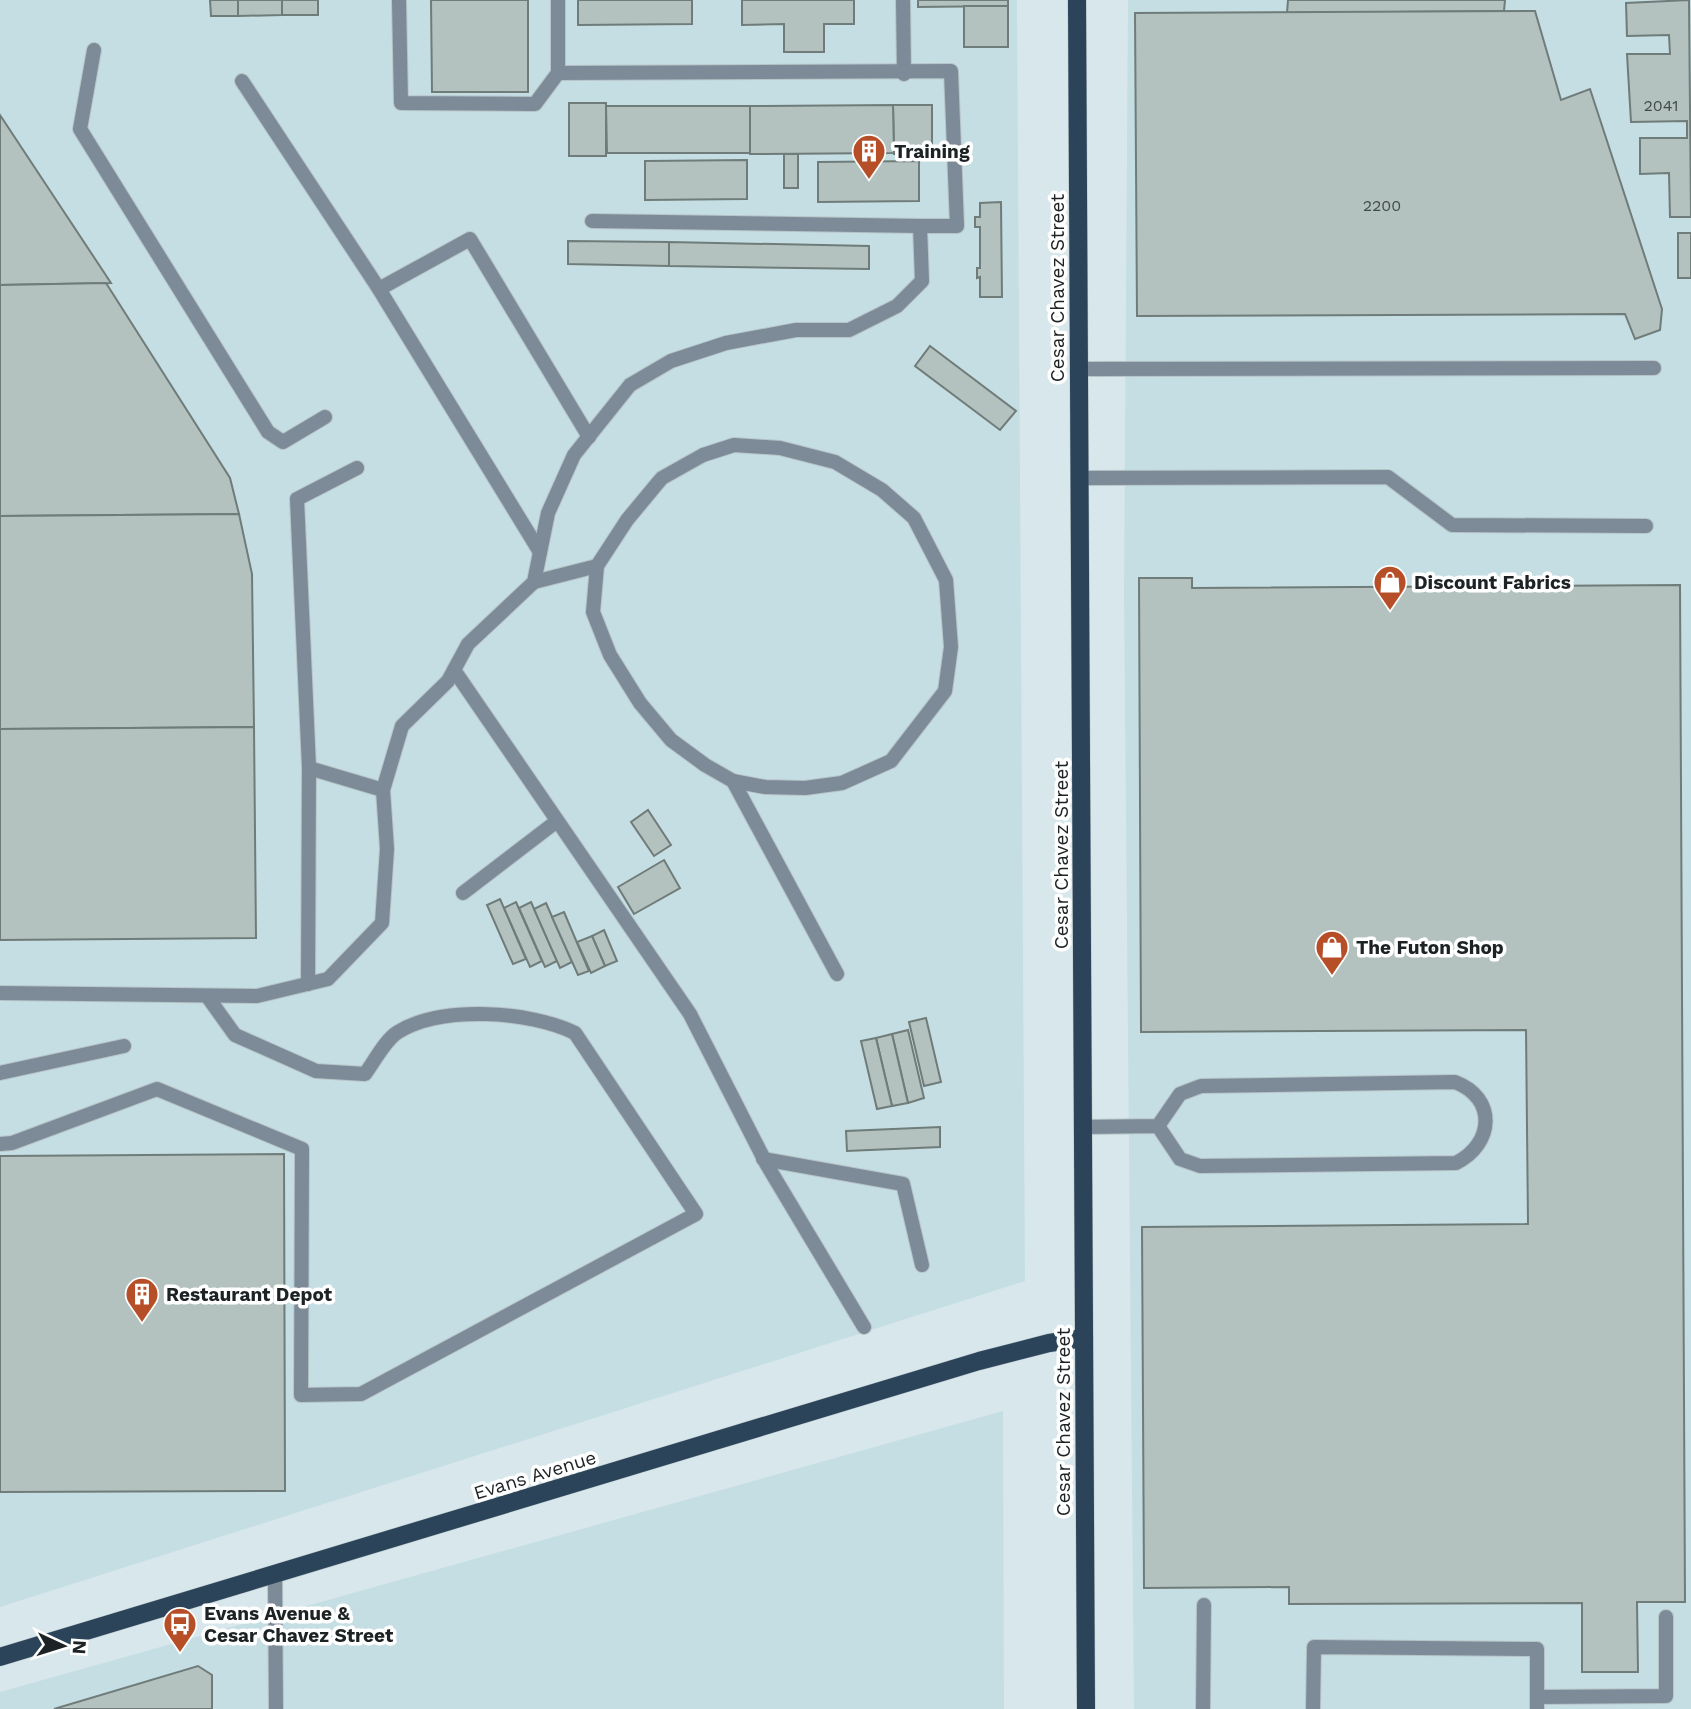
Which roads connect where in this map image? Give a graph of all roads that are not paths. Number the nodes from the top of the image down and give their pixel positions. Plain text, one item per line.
1 (399, 0) edge
2 (558, 0) edge
3 (903, 0) edge
4 (1077, 0) edge
5 (94, 50) dead end
6 (558, 73) junction
7 (904, 74) junction
8 (242, 80) dead end
9 (592, 221) dead end
10 (920, 226) junction
11 (379, 289) junction
12 (1654, 368) dead end
13 (1079, 369) junction
14 (325, 417) dead end
15 (589, 437) junction
16 (357, 467) dead end
17 (1079, 478) junction
18 (1646, 526) dead end
19 (540, 552) junction
20 (597, 566) junction
21 (534, 583) junction
22 (454, 670) junction
23 (309, 768) junction
24 (733, 781) junction
25 (383, 790) junction
26 (557, 821) junction
27 (463, 893) dead end
28 (837, 974) dead end
29 (308, 984) junction
30 (0, 993) edge
31 (207, 996) junction
32 (124, 1046) dead end
33 (0, 1073) edge
34 (1158, 1126) junction
35 (1084, 1127) junction
36 (0, 1143) edge
37 (764, 1159) junction
38 (922, 1265) dead end
39 (864, 1327) dead end
40 (1084, 1338) junction
41 (275, 1576) junction
42 (1204, 1605) dead end
43 (1666, 1617) dead end
44 (0, 1657) edge
45 (1537, 1703) edge
46 (276, 1709) edge
47 (1086, 1709) edge
48 (1203, 1709) edge
49 (1313, 1709) edge

1 - 6 street
2 - 6 street
3 - 7 street
4 - 13 main road, Cesar Chavez Street
5 - 14 street
6 - 7 street
7 - 10 street
8 - 11 street
9 - 10 street
10 - 15 street
11 - 15 street
11 - 19 street
12 - 13 street
13 - 17 main road, Cesar Chavez Street
15 - 19 street
16 - 23 street
17 - 18 street
17 - 35 main road, Cesar Chavez Street
19 - 21 street
20 - 21 street
20 - 24 street
20 - 24 street
21 - 22 street
22 - 25 street
22 - 26 street
23 - 25 street
23 - 29 street
24 - 28 street
25 - 29 street
26 - 27 street
26 - 37 street
29 - 31 street
30 - 31 street
31 - 36 street
32 - 33 street
34 - 34 street
34 - 35 street
35 - 40 main road, Cesar Chavez Street
37 - 38 street
37 - 39 street
40 - 41 main road, Evans Avenue
40 - 47 main road, Cesar Chavez Street
41 - 44 main road, Evans Avenue
41 - 46 street
42 - 48 street
43 - 45 street
45 - 49 street

